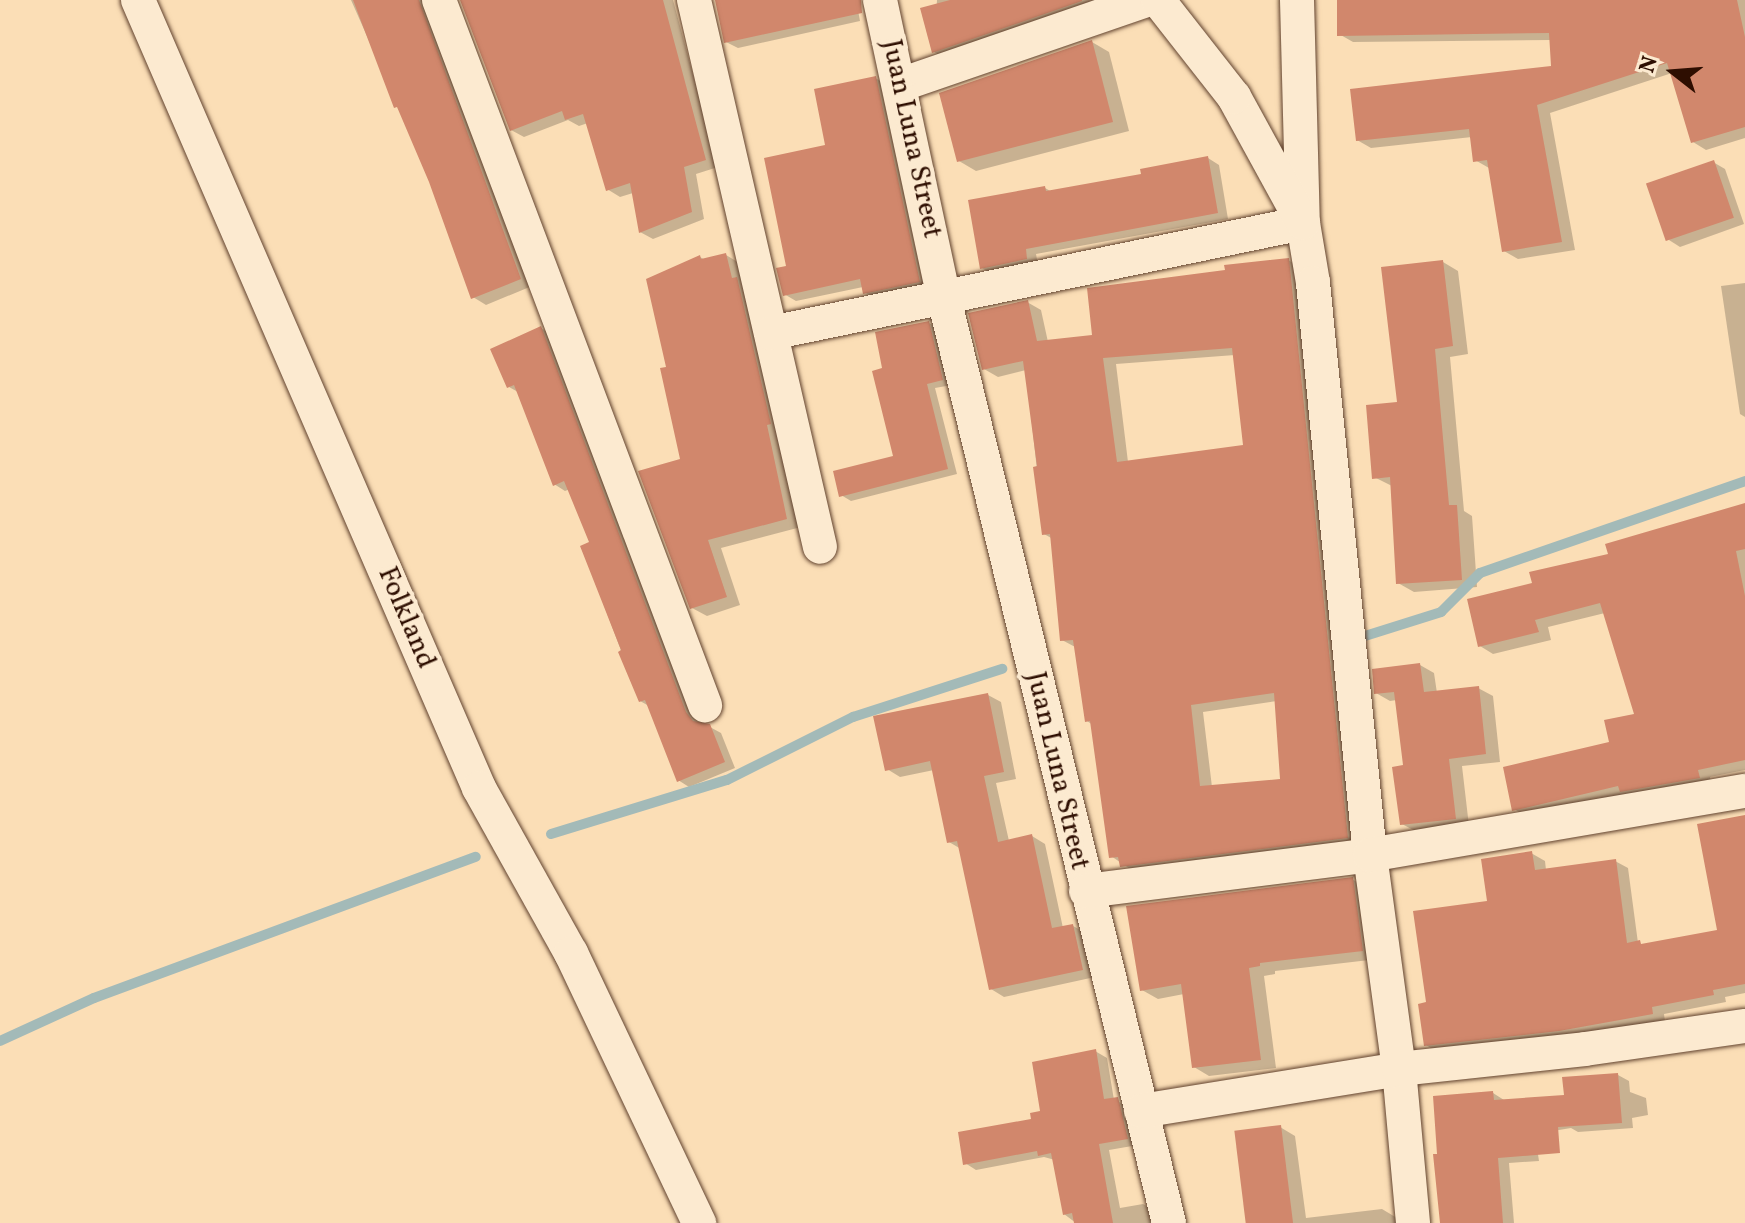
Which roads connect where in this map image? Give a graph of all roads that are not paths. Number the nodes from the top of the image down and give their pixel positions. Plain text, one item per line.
1 (138, 0) edge
2 (439, 0) edge
3 (694, 0) edge
4 (880, 0) edge
5 (1147, 0) edge
6 (1158, 0) edge
7 (1297, 0) edge
8 (900, 85) junction
9 (1303, 223) junction
10 (944, 298) junction
11 (771, 333) junction
12 (820, 547) dead end
13 (705, 705) dead end
14 (1745, 791) edge
15 (1370, 855) junction
16 (1086, 891) junction
17 (1745, 1026) edge
18 (1399, 1069) junction
19 (1141, 1111) junction
20 (699, 1223) edge
21 (1169, 1223) edge
22 (1413, 1223) edge

1 - 20 street, Folkland
2 - 13 street
3 - 11 street
4 - 8 street, Juan Luna Street
5 - 8 street
6 - 9 street
7 - 9 street
8 - 10 street, Juan Luna Street
9 - 10 street
9 - 15 street
10 - 11 street
10 - 16 street, Juan Luna Street
11 - 12 street
14 - 15 street, Juan Luna Street
15 - 16 street, Juan Luna Street
15 - 18 street
16 - 19 street
17 - 18 street
18 - 19 street
18 - 22 street
19 - 21 street

